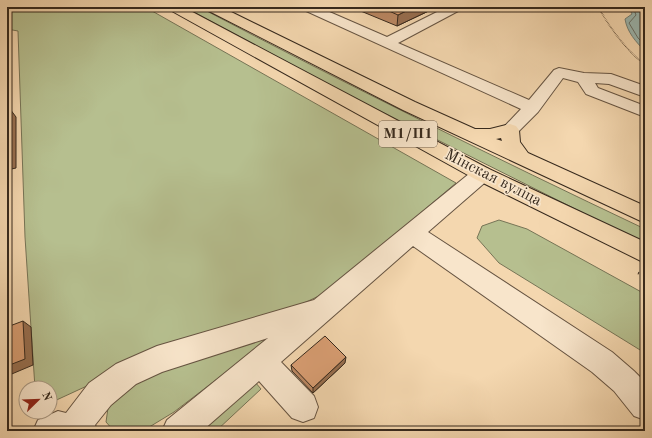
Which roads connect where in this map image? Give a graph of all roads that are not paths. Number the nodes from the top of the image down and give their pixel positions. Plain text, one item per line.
1 (174, 7) edge
2 (211, 7) edge
3 (308, 7) edge
4 (456, 7) edge
5 (244, 12) dead end
6 (257, 30) junction
7 (387, 43) junction
8 (584, 78) junction
9 (645, 92) edge
10 (532, 108) junction
11 (645, 112) edge
12 (510, 130) junction
13 (472, 135) junction
14 (522, 158) junction
15 (482, 174) junction
16 (645, 215) edge
17 (412, 233) junction
18 (645, 253) edge
19 (323, 308) junction
20 (260, 361) junction
21 (645, 405) edge
22 (303, 408) dead end
23 (68, 430) edge
24 (178, 431) edge

1 - 15 main road, Мінская вуліца / М1/П1
2 - 6 main road, Мінская вуліца / М1/П1
3 - 7 lane
4 - 7 lane
5 - 6 main road
6 - 13 main road, Мінская вуліца / М1/П1
7 - 10 lane
8 - 9 lane
8 - 10 lane
8 - 11 lane
10 - 12 lane
12 - 13 main road
12 - 14 main road
13 - 14 main road, Мінская вуліца / М1/П1
14 - 16 main road, Мінская вуліца / М1/П1
15 - 17 lane
15 - 18 main road, Мінская вуліца / М1/П1
17 - 19 lane
17 - 21 lane
19 - 20 lane
19 - 23 lane
20 - 22 lane
20 - 24 lane

